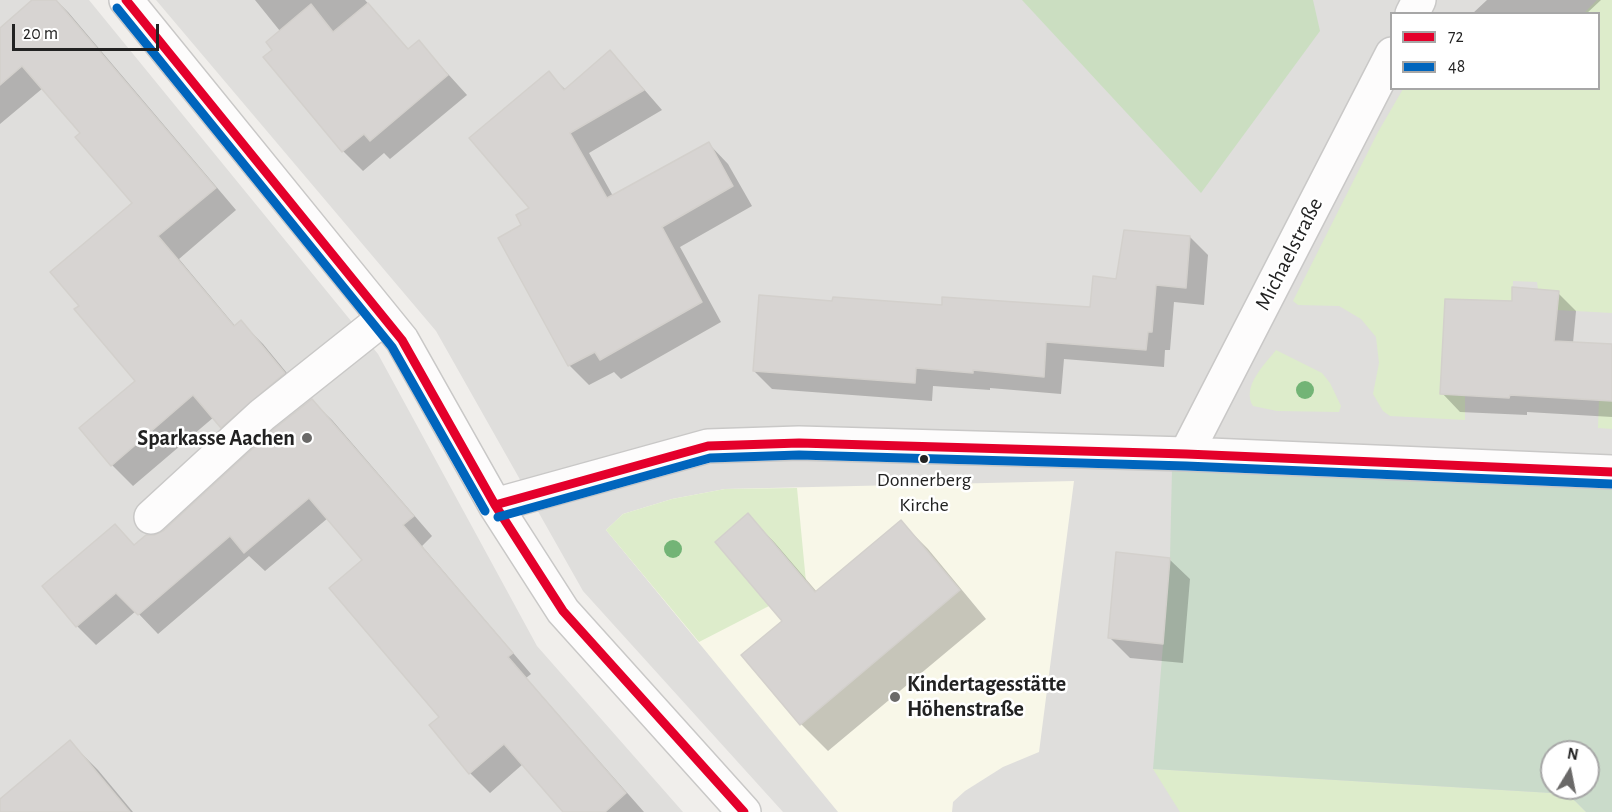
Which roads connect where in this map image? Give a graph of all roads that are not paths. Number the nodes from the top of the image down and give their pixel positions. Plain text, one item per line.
1 (126, 0) edge
2 (1390, 58) edge
3 (384, 318) junction
4 (1186, 454) junction
5 (1612, 471) edge
6 (495, 505) junction
7 (151, 517) dead end
8 (744, 812) edge

1 - 3 street
2 - 4 street, Michaelstraße
3 - 6 street
3 - 7 street
4 - 5 street
4 - 6 street
6 - 8 street

